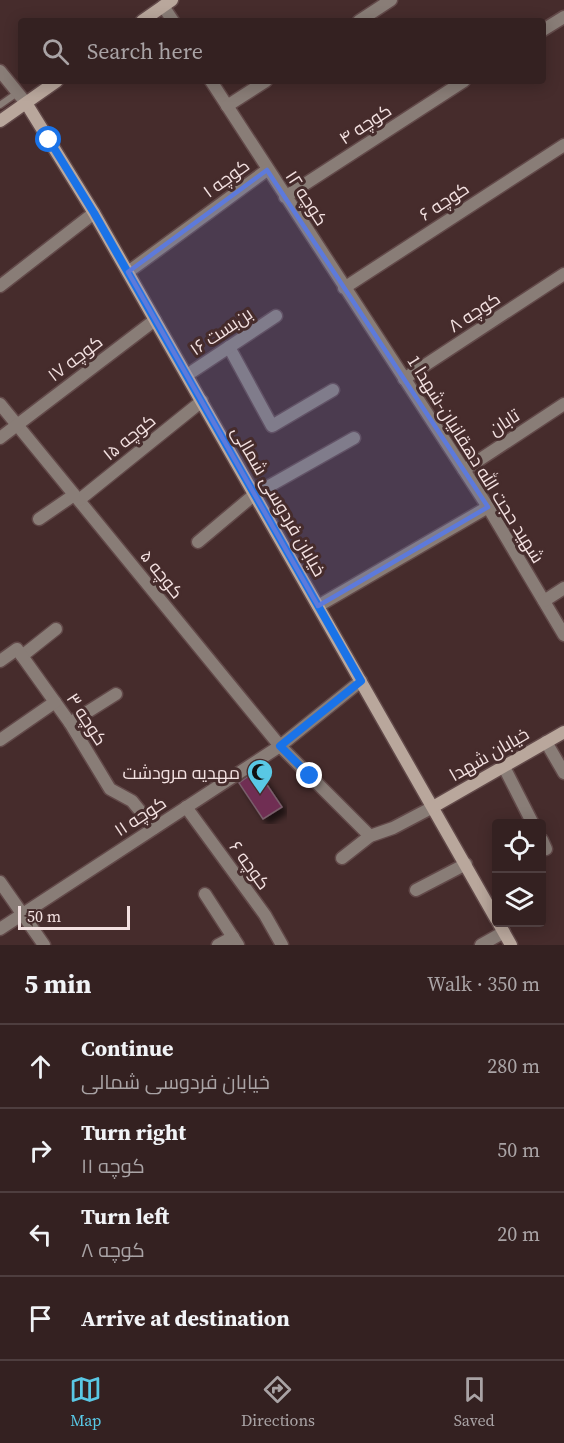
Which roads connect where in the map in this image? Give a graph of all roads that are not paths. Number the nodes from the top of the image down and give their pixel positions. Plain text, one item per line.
1 (391, 0) edge
2 (167, 3) edge
3 (564, 17) edge
4 (146, 18) edge
5 (172, 18) edge
6 (364, 18) edge
7 (546, 28) edge
8 (0, 71) edge
9 (53, 84) edge
10 (213, 84) edge
11 (261, 84) edge
12 (459, 84) edge
13 (18, 93) junction
14 (26, 103) junction
15 (0, 105) edge
16 (227, 106) junction
17 (0, 121) edge
18 (564, 145) edge
19 (267, 170) junction
20 (285, 197) junction
21 (94, 213) junction
22 (128, 272) junction
23 (564, 274) edge
24 (0, 286) edge
25 (344, 288) junction
26 (276, 316) dead end
27 (155, 320) junction
28 (374, 333) joint
29 (229, 347) junction
30 (187, 375) junction
31 (404, 379) junction
32 (333, 390) dead end
33 (202, 401) junction
34 (0, 404) edge
35 (564, 404) edge
36 (17, 425) junction
37 (0, 438) edge
38 (354, 438) dead end
39 (464, 470) junction
40 (255, 494) junction
41 (76, 498) junction
42 (488, 507) junction
43 (39, 519) dead end
44 (198, 542) dead end
45 (564, 588) edge
46 (544, 601) junction
47 (318, 606) junction
48 (56, 629) dead end
49 (564, 635) edge
50 (20, 653) junction
51 (0, 661) edge
52 (361, 681) junction
53 (116, 694) dead end
54 (55, 702) junction
55 (69, 723) junction
56 (564, 732) edge
57 (0, 740) edge
58 (546, 742) junction
59 (280, 746) junction
60 (504, 767) junction
61 (564, 773) edge
62 (186, 807) junction
63 (433, 807) junction
64 (530, 819) edge
65 (154, 828) junction
66 (370, 836) junction
67 (342, 858) dead end
68 (466, 864) junction
69 (0, 882) edge
70 (416, 890) dead end
71 (205, 894) dead end
72 (492, 910) edge
73 (21, 914) junction
74 (494, 927) edge
75 (502, 927) edge
76 (0, 929) edge
77 (235, 941) edge
78 (44, 945) edge
79 (218, 945) edge
80 (282, 945) edge
81 (481, 945) edge
82 (512, 945) edge

1 - 6 street
2 - 4 street
2 - 5 street
3 - 7 street
8 - 13 street
9 - 14 street
10 - 16 street, کوچه ۱۲
11 - 16 street
12 - 20 street, کوچه ۴
13 - 14 street
13 - 15 lane
14 - 17 street
14 - 21 street, خیابان فردوسی شمالی
16 - 19 street, کوچه ۱۲
18 - 25 street, کوچه ۶
19 - 20 street, کوچه ۱۲
19 - 22 street, کوچه ۱
20 - 25 street, کوچه ۱۲
21 - 22 street, خیابان فردوسی شمالی
21 - 24 street
22 - 27 street, خیابان فردوسی شمالی
23 - 31 street, کوچه ۸
25 - 28 street, کوچه ۱۲
26 - 29 street, بن‌بست ۱۶
27 - 30 street, خیابان فردوسی شمالی
27 - 36 street, کوچه ۱۷
28 - 31 street, شهید حجت الله دهقانیان-شهدا 1
29 - 30 street, بن‌بست ۱۶
29 - 32 street
30 - 33 street, خیابان فردوسی شمالی
31 - 39 street, شهید حجت الله دهقانیان-شهدا 1
33 - 40 street, خیابان فردوسی شمالی
33 - 41 street, کوچه ۱۵
34 - 36 street
35 - 39 street, تابان
36 - 37 street, کوچه ۱۷
36 - 41 street, کوچه ۵
38 - 40 street
39 - 42 street, شهید حجت الله دهقانیان-شهدا 1
40 - 44 street
40 - 47 street, خیابان فردوسی شمالی
41 - 43 street, کوچه ۱۵
41 - 59 street, کوچه ۵
42 - 46 street, شهید حجت الله دهقانیان-شهدا 1
42 - 47 street
45 - 46 street
46 - 49 street, شهید حجت الله دهقانیان-شهدا 1
47 - 52 street, خیابان فردوسی شمالی
48 - 50 street
50 - 51 street
50 - 54 street, کوچه ۳
52 - 59 street, کوچه ۱۱
52 - 63 street, خیابان فردوسی شمالی
53 - 55 street
54 - 55 street, کوچه ۳
54 - 57 street
55 - 65 street, کوچه ۳
56 - 58 street, خیابان شهدا
58 - 60 street, خیابان شهدا
58 - 61 street
59 - 62 street, کوچه ۱۱
59 - 66 street
60 - 63 street, خیابان شهدا
60 - 64 street
62 - 65 street, کوچه ۱۱
62 - 80 street, کوچه ۶
63 - 66 street
63 - 68 street, خیابان فردوسی شمالی
65 - 73 street, کوچه ۱۱
66 - 67 street
68 - 70 street
68 - 72 street, خیابان فردوسی شمالی
69 - 73 street
71 - 77 street
73 - 76 street
73 - 78 street
74 - 81 street
75 - 82 street, خیابان فردوسی شمالی
77 - 79 street

